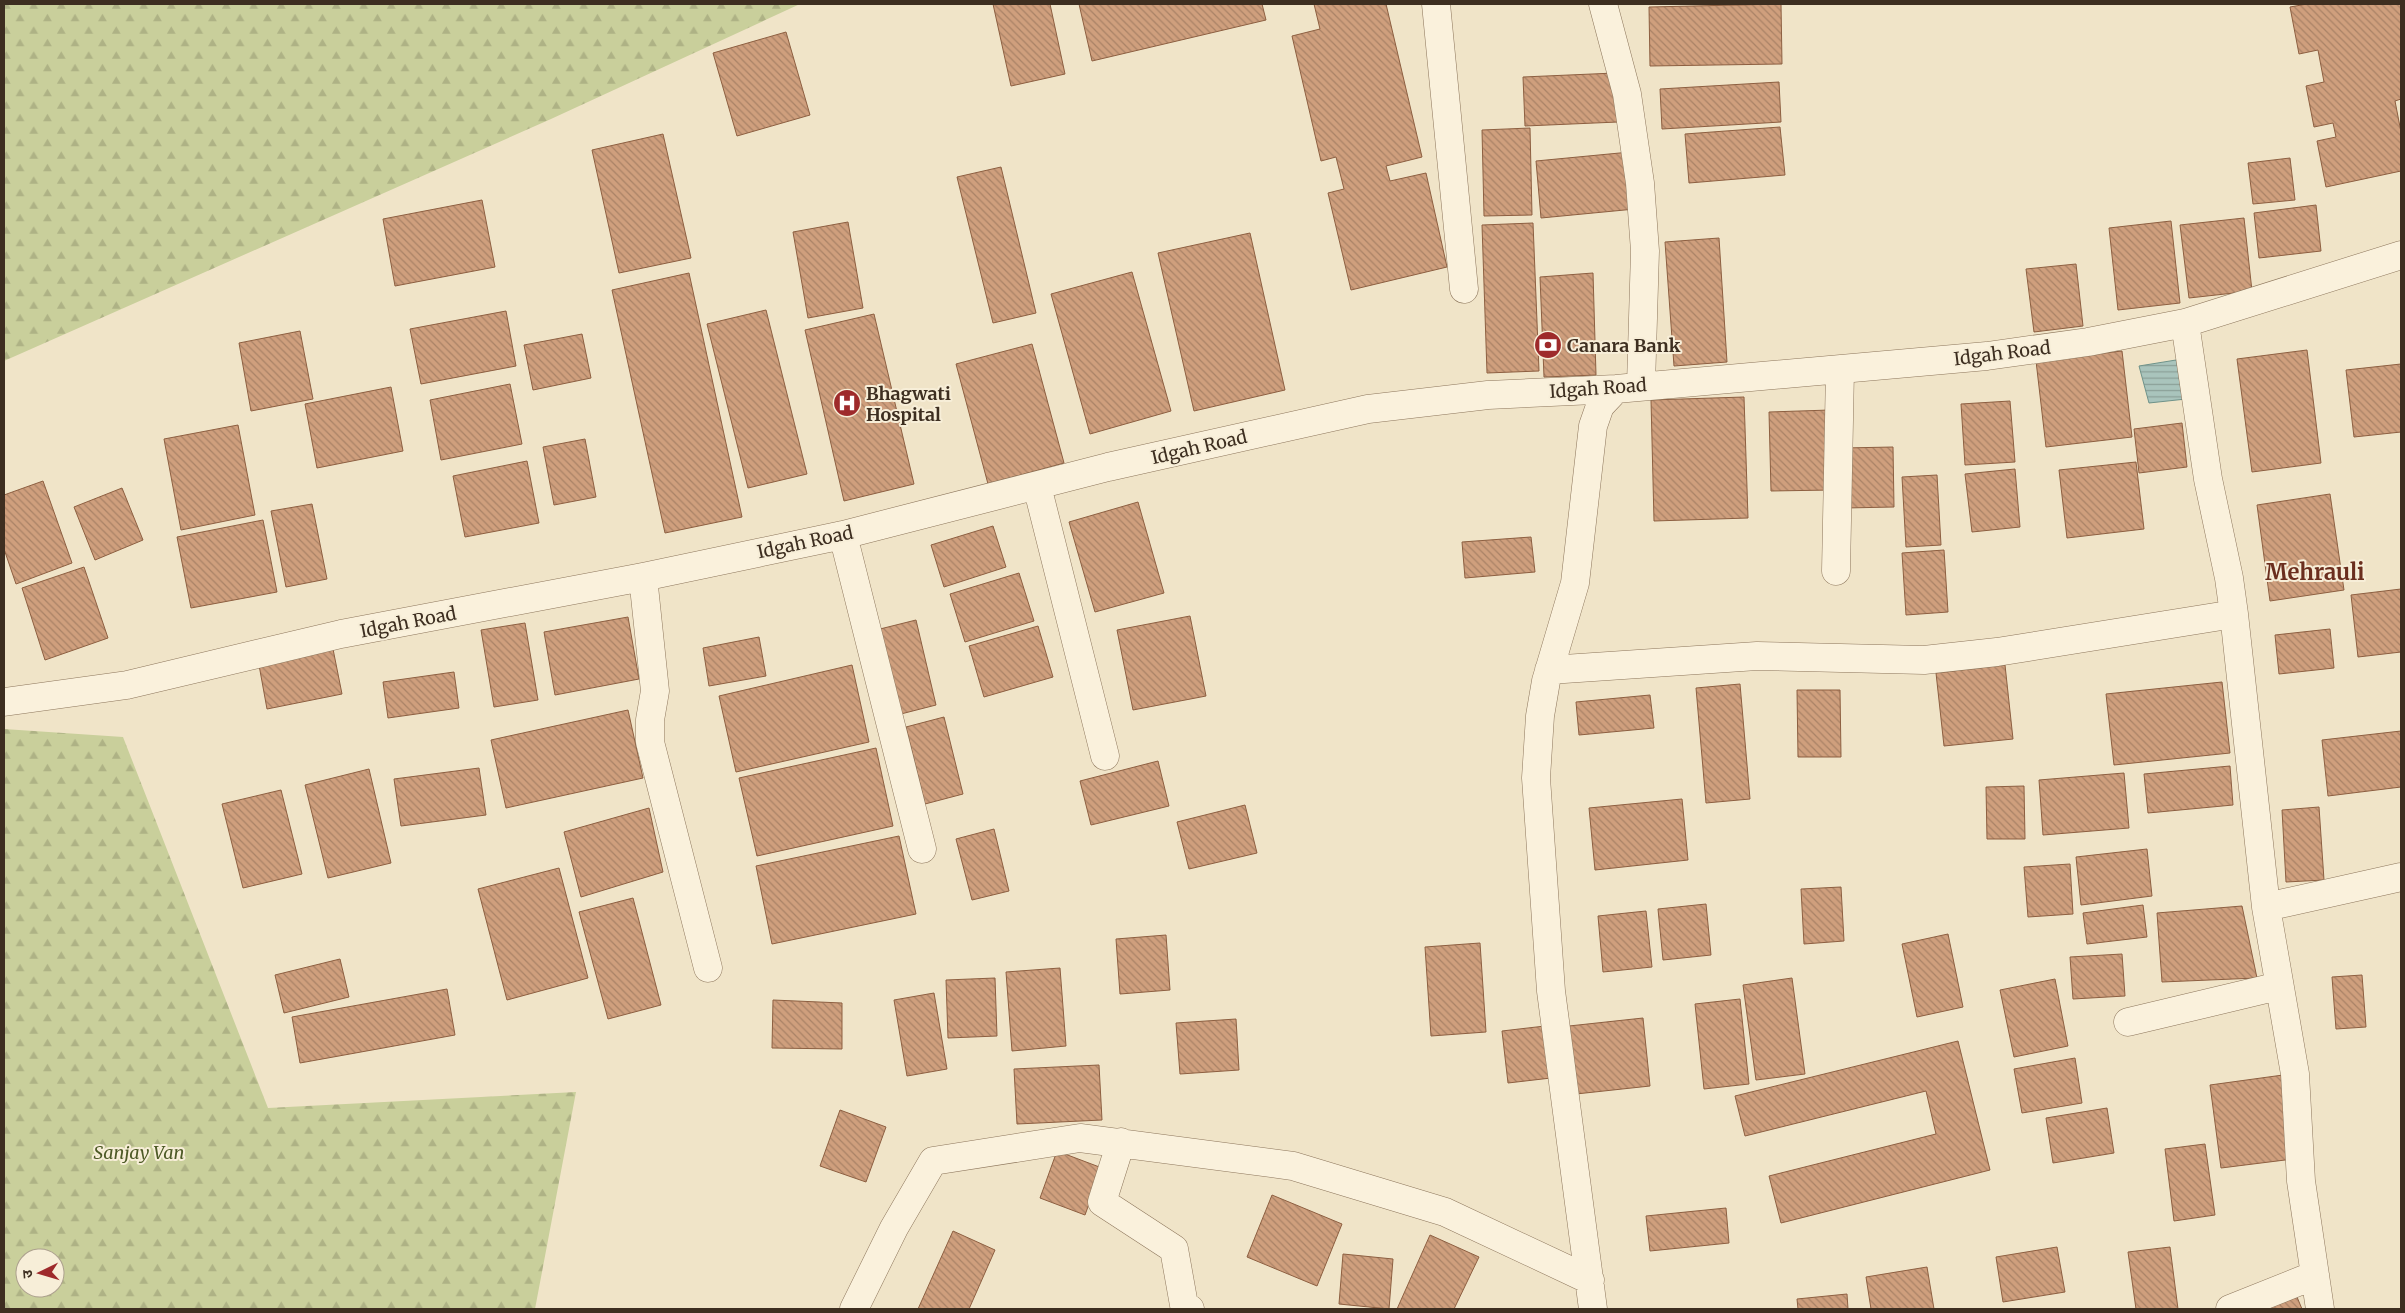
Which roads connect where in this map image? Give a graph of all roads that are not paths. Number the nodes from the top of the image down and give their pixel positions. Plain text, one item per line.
1 (1436, 4) edge
2 (1603, 4) edge
3 (2401, 255) edge
4 (1464, 289) dead end
5 (2185, 323) junction
6 (1840, 370) junction
7 (1628, 387) junction
8 (1037, 486) junction
9 (843, 535) junction
10 (1836, 571) dead end
11 (643, 577) junction
12 (2234, 614) junction
13 (1549, 670) junction
14 (4, 702) edge
15 (1105, 756) dead end
16 (922, 849) dead end
17 (2401, 878) edge
18 (2266, 907) junction
19 (708, 968) dead end
20 (2279, 986) junction
21 (2128, 1022) dead end
22 (1121, 1142) junction
23 (2315, 1275) junction
24 (1590, 1280) junction
25 (854, 1309) edge
26 (1190, 1309) edge
27 (1593, 1309) edge
28 (2230, 1309) edge
29 (2320, 1309) edge

1 - 4 street
2 - 7 street
3 - 5 street, Idgah Road
5 - 6 street, Idgah Road
5 - 12 street
6 - 7 street, Idgah Road
6 - 10 street
7 - 8 street, Idgah Road
7 - 13 street
8 - 9 street, Idgah Road
8 - 15 street
9 - 11 street, Idgah Road
9 - 16 street
11 - 14 street, Idgah Road
11 - 19 street
12 - 13 street
12 - 18 street
13 - 24 street
17 - 18 street
18 - 20 street
20 - 21 street
20 - 23 street
22 - 24 street
22 - 25 street
22 - 26 street
23 - 28 street
23 - 29 street
24 - 27 street

